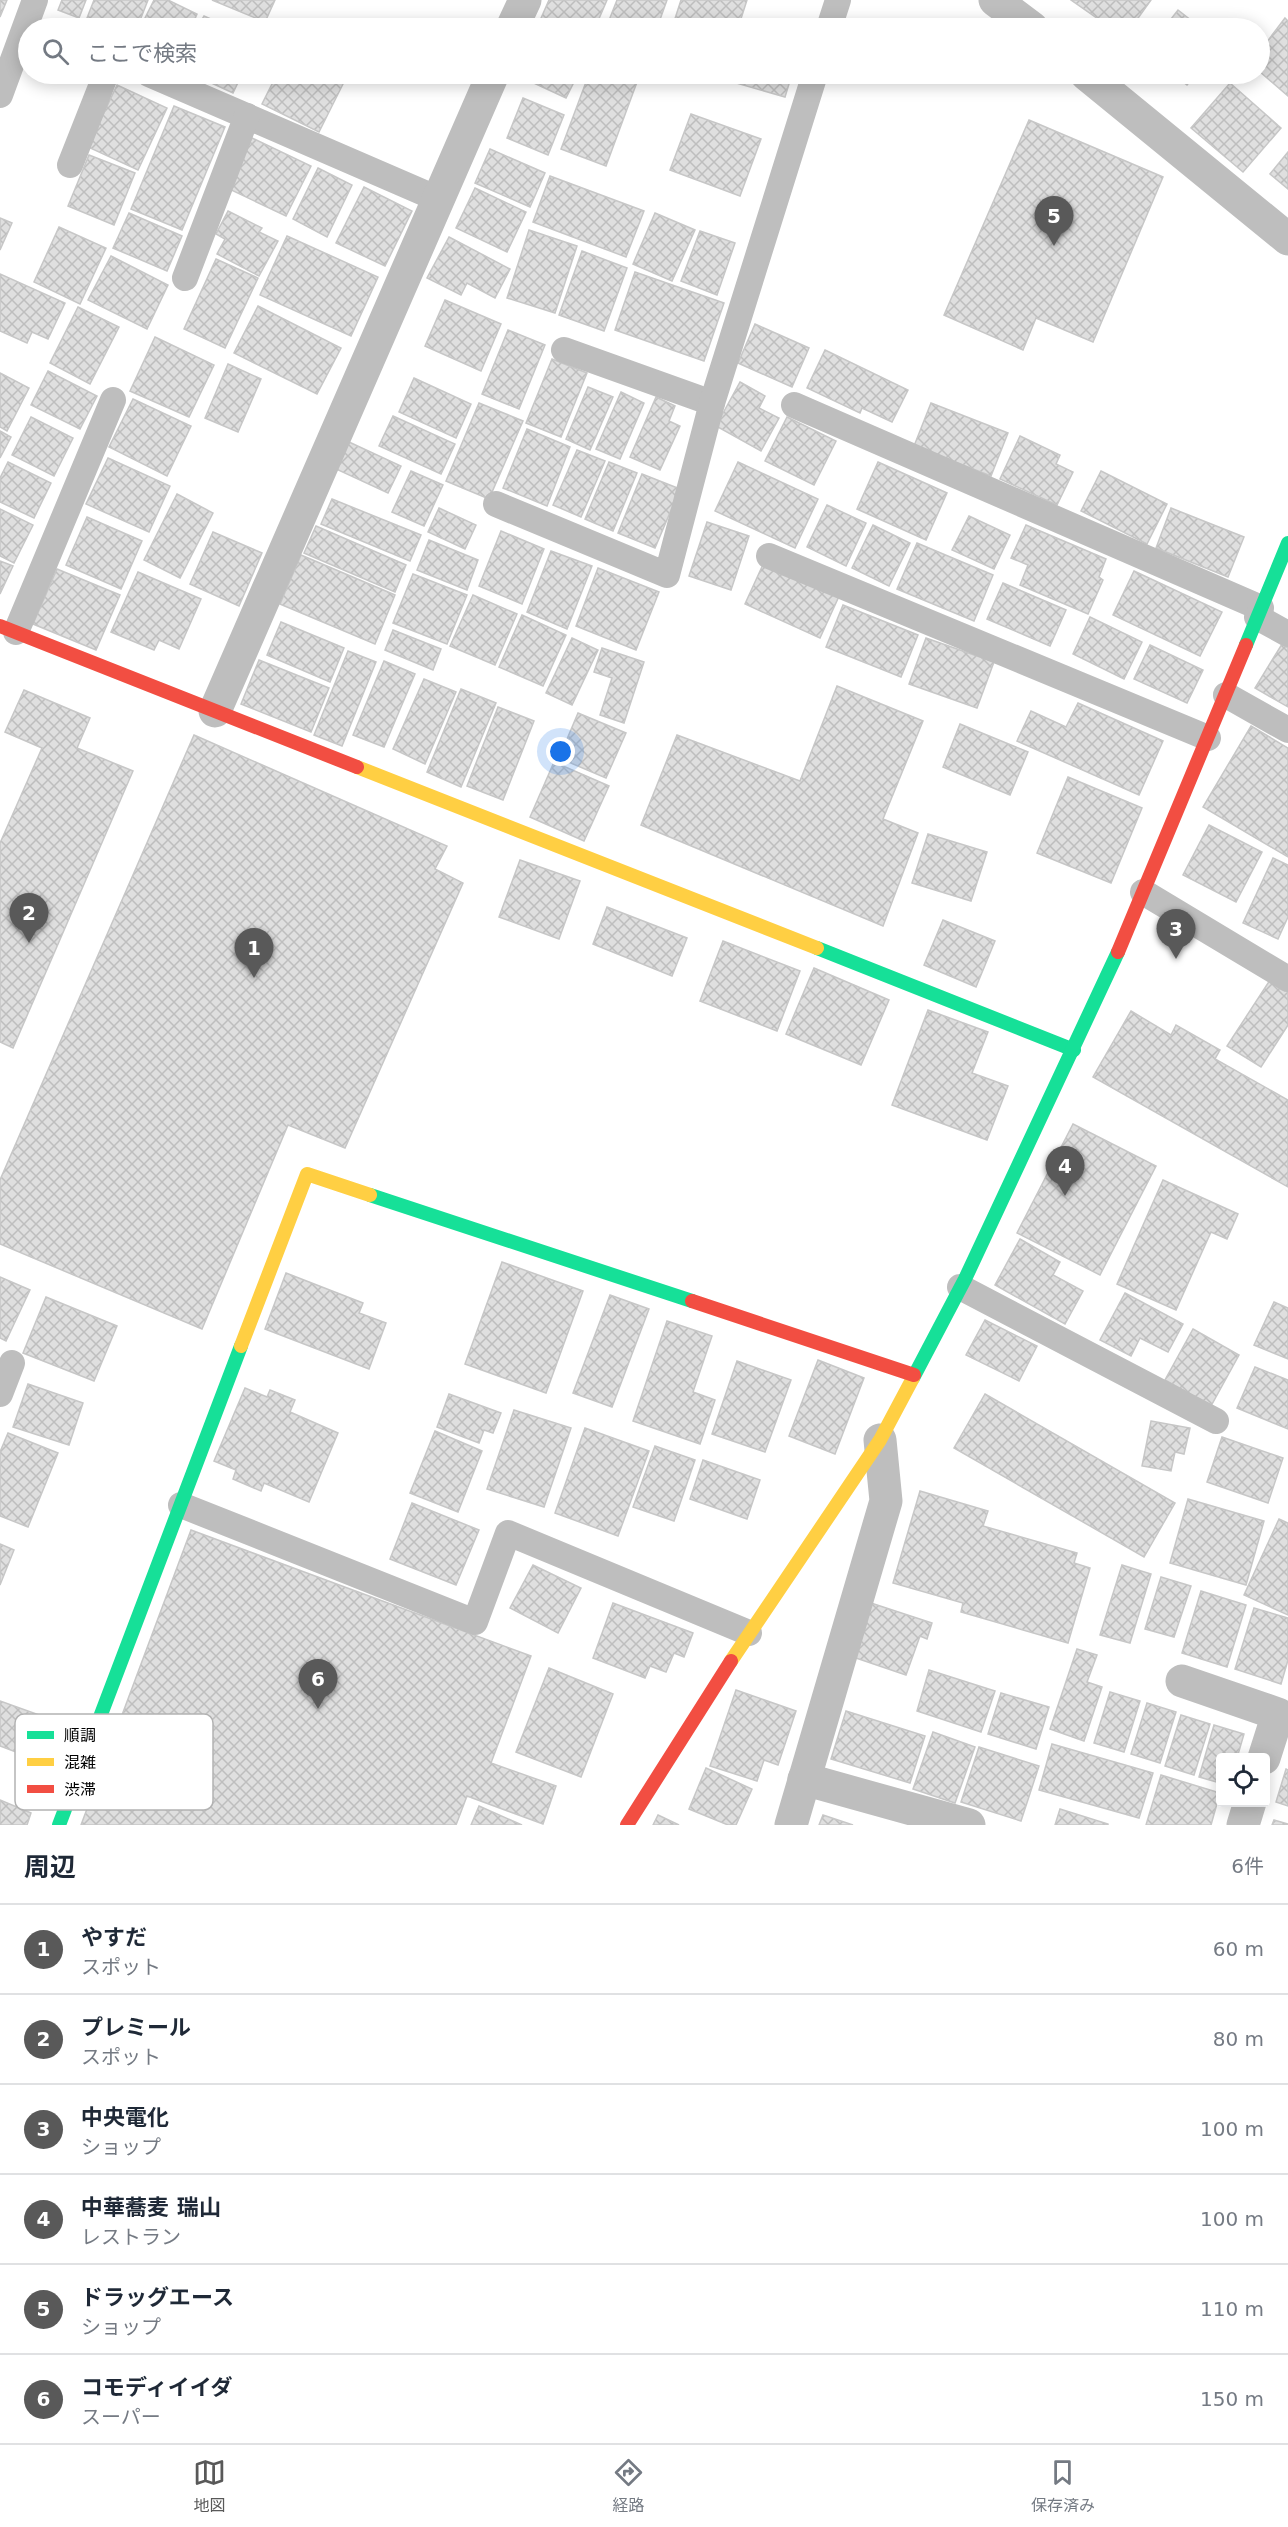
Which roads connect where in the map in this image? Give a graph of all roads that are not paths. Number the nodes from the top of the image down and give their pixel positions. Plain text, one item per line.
1 (525, 0) edge
2 (838, 0) edge
3 (517, 18) edge
4 (832, 18) edge
5 (18, 56) edge
6 (102, 84) edge
7 (172, 84) edge
8 (489, 84) edge
9 (812, 84) edge
10 (1098, 84) edge
11 (0, 95) edge
12 (247, 116) junction
13 (70, 165) dead end
14 (438, 199) junction
15 (1288, 240) edge
16 (185, 278) dead end
17 (564, 350) dead end
18 (113, 400) dead end
19 (712, 403) junction
20 (794, 405) dead end
21 (496, 504) dead end
22 (1288, 543) edge
23 (769, 556) dead end
24 (1259, 612) junction
25 (8, 629) edge
26 (1288, 634) edge
27 (1226, 695) junction
28 (215, 711) junction
29 (1288, 730) edge
30 (1208, 738) junction
31 (1143, 892) junction
32 (1288, 979) edge
33 (1074, 1050) junction
34 (960, 1287) junction
35 (12, 1363) dead end
36 (914, 1375) junction
37 (0, 1394) edge
38 (1216, 1421) dead end
39 (880, 1440) junction
40 (180, 1505) junction
41 (749, 1633) junction
42 (1182, 1681) dead end
43 (101, 1714) edge
44 (1266, 1753) edge
45 (804, 1779) junction
46 (1249, 1807) edge
47 (65, 1810) edge
48 (59, 1825) edge
49 (627, 1825) edge
50 (791, 1825) edge
51 (969, 1825) edge
52 (1243, 1825) edge

1 - 3 street
2 - 4 lane
5 - 11 lane
6 - 13 lane
7 - 12 lane
8 - 14 street
9 - 19 lane
10 - 15 street
12 - 14 lane
12 - 16 lane
14 - 28 street
17 - 19 lane
18 - 25 lane
19 - 21 lane
20 - 24 lane
22 - 24 street
23 - 30 lane
24 - 26 lane
24 - 27 street
25 - 28 street
27 - 29 lane
27 - 30 street
28 - 33 street
30 - 31 street
31 - 32 lane
31 - 33 street
33 - 34 street
34 - 36 street
34 - 38 lane
35 - 37 lane
36 - 39 street
36 - 40 street
39 - 41 street
39 - 45 street
40 - 41 lane
40 - 43 street
41 - 49 street
42 - 44 street
45 - 50 street
45 - 51 street
46 - 52 street
47 - 48 street

